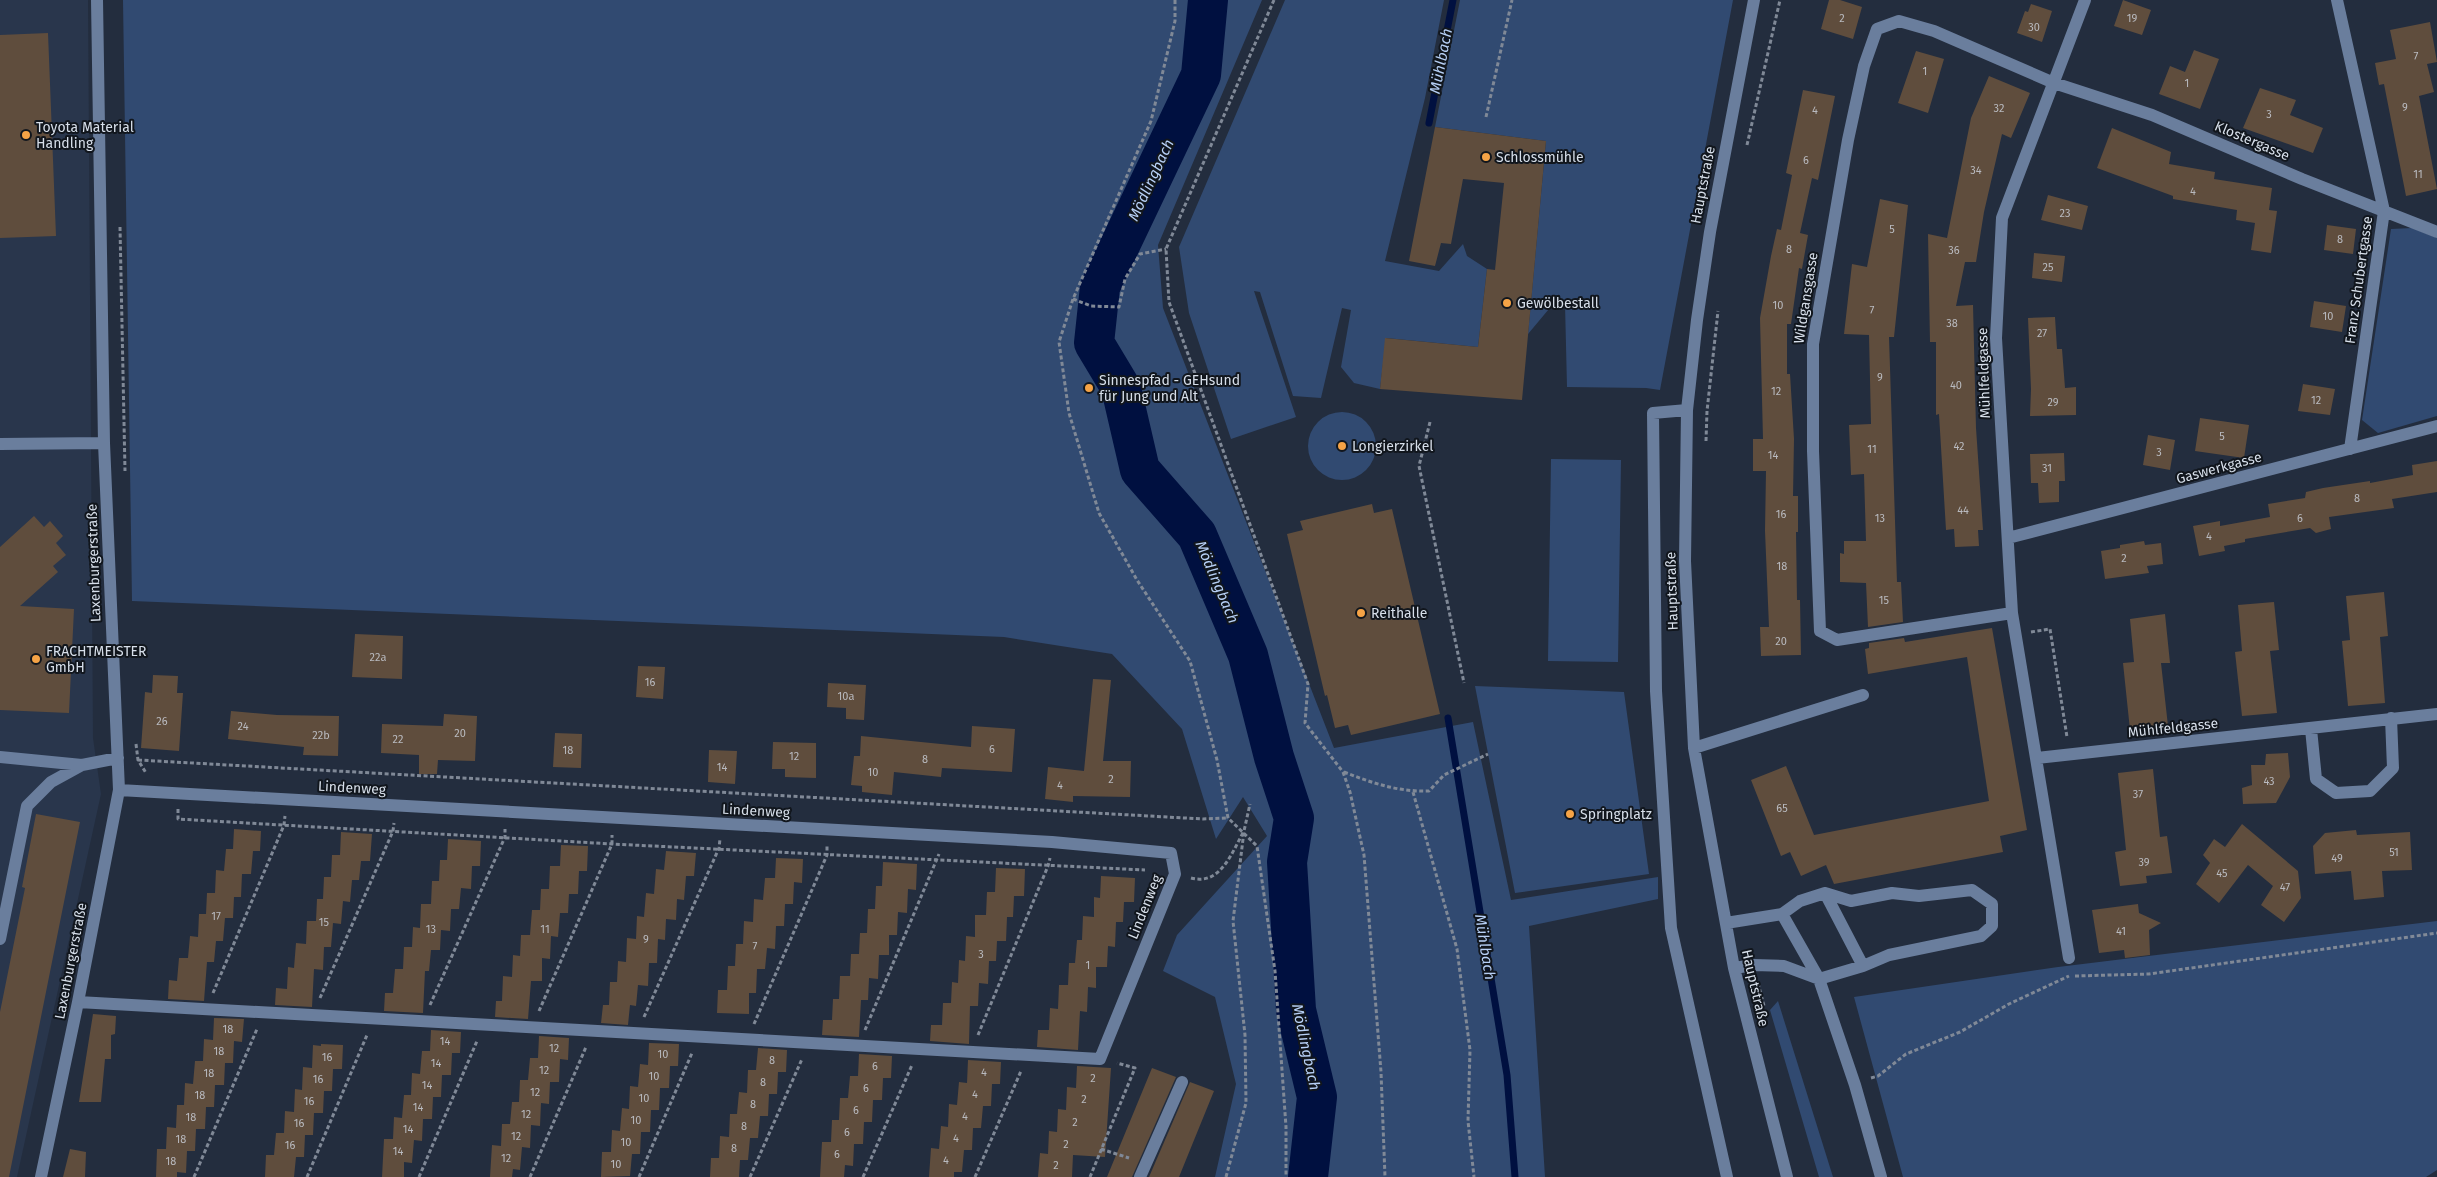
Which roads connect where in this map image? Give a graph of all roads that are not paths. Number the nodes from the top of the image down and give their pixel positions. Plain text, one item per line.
1 (97, 0) edge
2 (1754, 0) edge
3 (2085, 0) edge
4 (2337, 0) edge
5 (2054, 83) junction
6 (2384, 210) junction
7 (2437, 232) edge
8 (1687, 410) junction
9 (2437, 426) edge
10 (104, 443) junction
11 (0, 444) edge
12 (2350, 449) junction
13 (2008, 538) junction
14 (2012, 613) junction
15 (1863, 695) dead end
16 (2437, 714) edge
17 (2391, 718) junction
18 (2311, 729) junction
19 (1694, 748) junction
20 (0, 758) edge
21 (118, 758) junction
22 (2037, 758) junction
23 (82, 765) junction
24 (119, 790) junction
25 (1825, 893) junction
26 (1782, 914) junction
27 (1726, 923) junction
28 (0, 939) edge
29 (2069, 958) road end
30 (1862, 966) junction
31 (1734, 968) junction
32 (1819, 979) junction
33 (78, 1002) junction
34 (1182, 1082) dead end
35 (41, 1177) edge
36 (1140, 1177) edge
37 (1727, 1177) edge
38 (1787, 1177) edge
39 (1881, 1177) edge

1 - 10 street, Laxenburgerstraße
2 - 8 street, Hauptstraße
3 - 5 street, Mühlfeldgasse
4 - 6 street, Franz Schubertgasse
5 - 6 street, Klostergasse
5 - 13 street, Mühlfeldgasse
5 - 14 street, Wildgansgasse
6 - 7 street, Klostergasse
6 - 12 street, Franz Schubertgasse
8 - 19 street, Hauptstraße
8 - 37 street
9 - 12 street, Gaswerkgasse
10 - 11 street
10 - 21 street, Laxenburgerstraße
12 - 13 street, Gaswerkgasse
13 - 14 street, Mühlfeldgasse
14 - 22 street, Mühlfeldgasse
15 - 19 street
16 - 17 street, Mühlfeldgasse
17 - 18 street, Mühlfeldgasse
17 - 18 street
18 - 22 street, Mühlfeldgasse
19 - 27 street, Hauptstraße
20 - 23 street
21 - 23 street
21 - 24 street, Laxenburgerstraße
22 - 29 street, Mühlfeldgasse
23 - 28 street
24 - 33 street, Laxenburgerstraße
24 - 33 street, Lindenweg
25 - 26 street
25 - 30 street
25 - 30 street
26 - 27 street
26 - 32 street
27 - 31 street, Hauptstraße
30 - 32 street
31 - 32 street
31 - 38 street, Hauptstraße
32 - 39 street
33 - 35 street, Laxenburgerstraße
34 - 36 street

